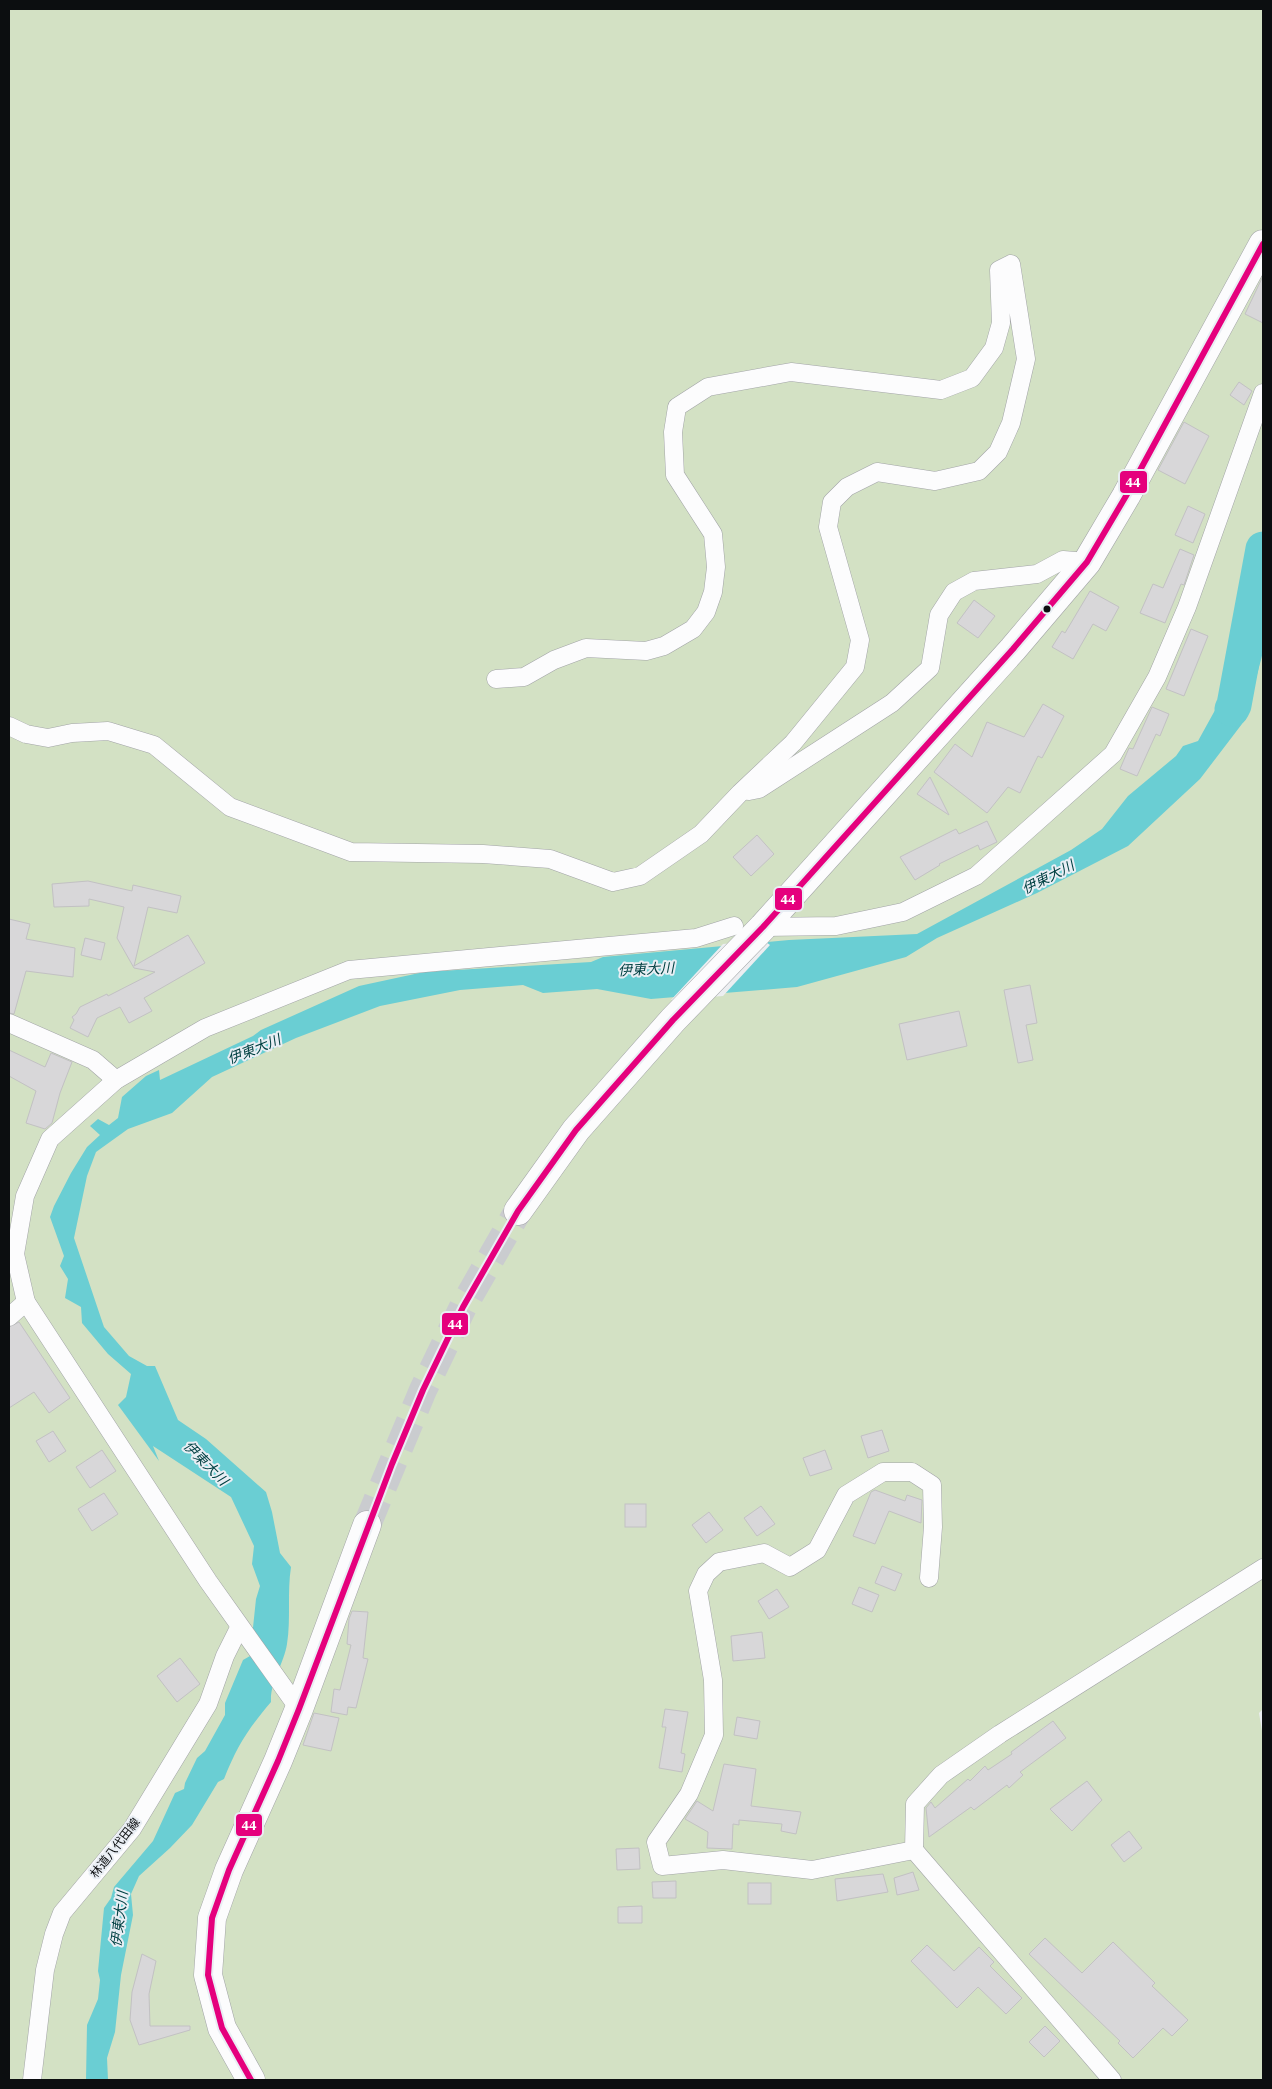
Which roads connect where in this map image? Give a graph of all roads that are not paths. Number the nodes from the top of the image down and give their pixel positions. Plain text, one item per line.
1 (1263, 244) edge
2 (1263, 393) edge
3 (1087, 562) junction
4 (496, 679) dead end
5 (9, 726) edge
6 (740, 793) junction
7 (763, 928) junction
8 (739, 937) junction
9 (9, 1022) edge
10 (116, 1080) junction
11 (518, 1211) tunnel mouth
12 (26, 1302) junction
13 (9, 1317) edge
14 (368, 1526) tunnel mouth
15 (1263, 1568) edge
16 (929, 1578) dead end
17 (240, 1628) junction
18 (299, 1708) junction
19 (914, 1850) junction
20 (32, 2080) edge
21 (251, 2080) edge
22 (1112, 2080) edge

1 - 3 main road
2 - 7 street
3 - 6 street
3 - 7 main road
4 - 6 street
5 - 6 street
7 - 8 main road
8 - 10 street
8 - 11 main road
9 - 10 street
10 - 12 street
12 - 13 street
12 - 17 street
14 - 18 main road
15 - 19 street
16 - 19 street
17 - 18 street
17 - 20 street, 林道八代田線
18 - 21 main road
19 - 22 street

